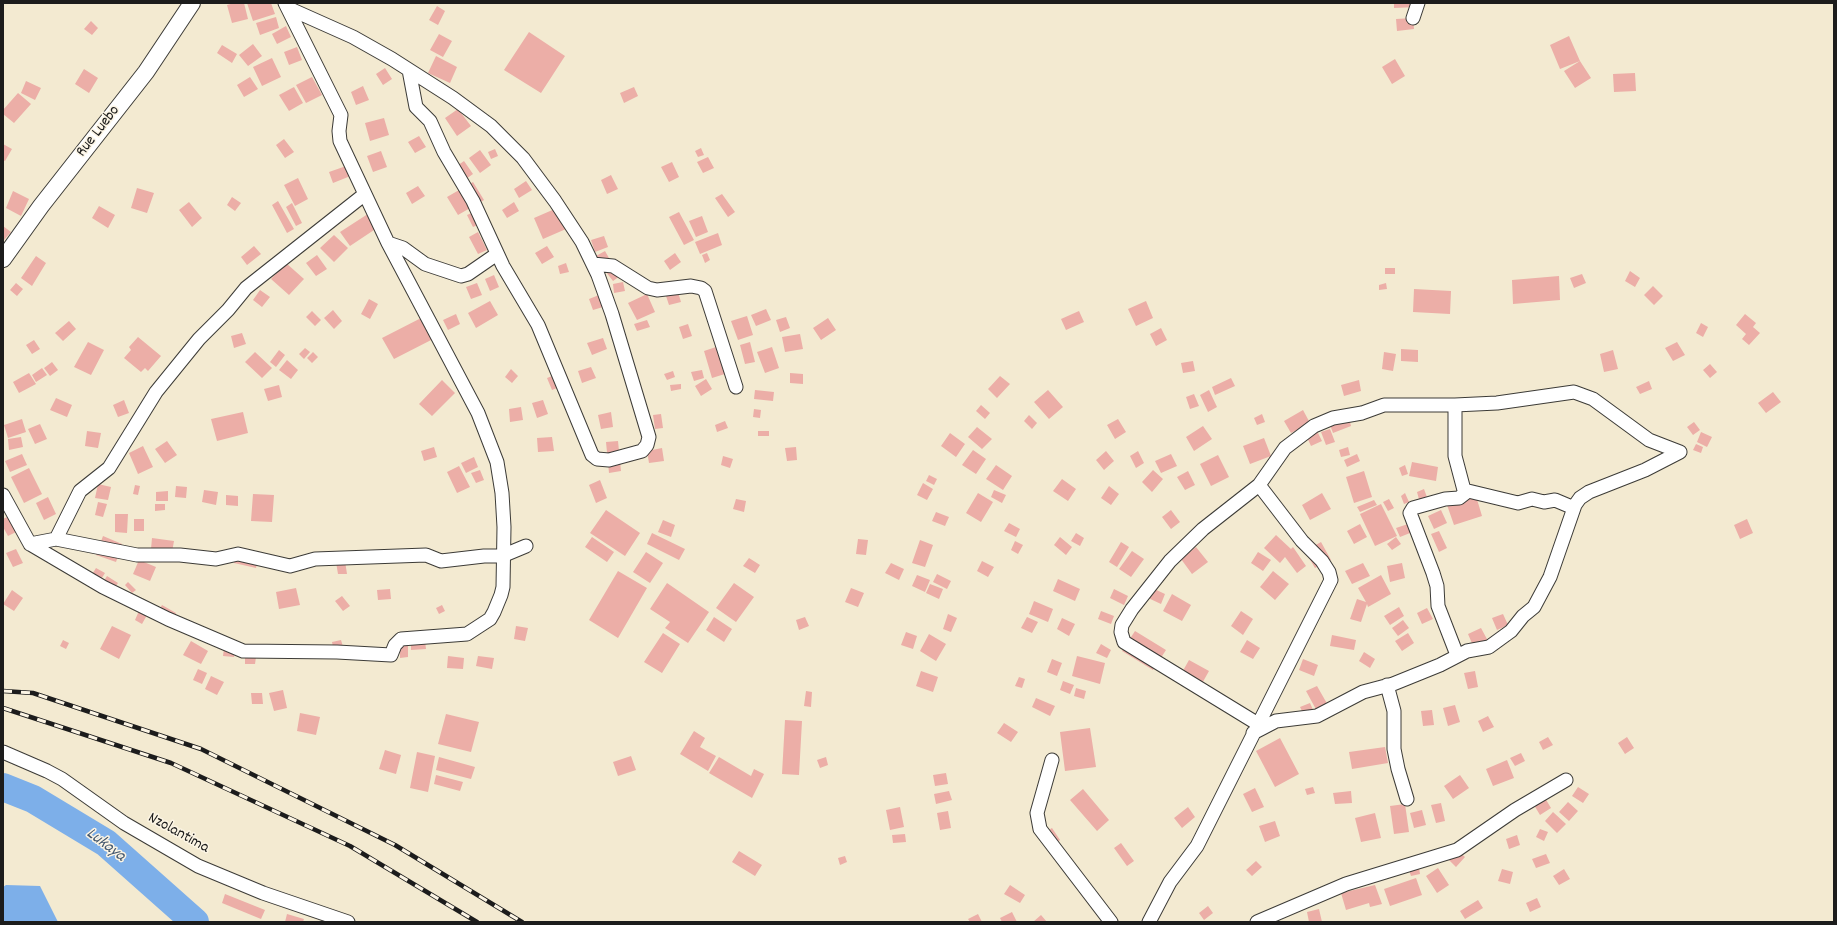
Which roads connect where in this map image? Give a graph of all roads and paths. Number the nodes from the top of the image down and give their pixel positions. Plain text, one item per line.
1 (192, 3) edge
2 (1418, 3) edge
3 (287, 6) edge
4 (1413, 18) dead end
5 (409, 70) junction
6 (365, 194) junction
7 (388, 243) junction
8 (497, 254) junction
9 (3, 259) edge
10 (593, 264) junction
11 (736, 387) dead end
12 (1455, 405) junction
13 (1259, 484) junction
14 (1468, 491) junction
15 (3, 495) edge
16 (1574, 508) junction
17 (56, 539) junction
18 (30, 544) junction
19 (526, 546) dead end
20 (502, 556) junction
21 (1457, 655) junction
22 (1387, 686) junction
23 (1256, 729) junction
24 (3, 752) edge
25 (1052, 760) dead end
26 (1566, 780) dead end
27 (1407, 800) dead end
28 (348, 922) edge
29 (1111, 922) edge
30 (1149, 922) edge
31 (1257, 922) edge

1 - 9 street, Rue Luebo
2 - 4 street
3 - 5 street
3 - 6 street
5 - 8 street
5 - 10 street
6 - 7 street
6 - 17 street
7 - 8 street
7 - 20 street
8 - 10 street
10 - 11 street
12 - 13 street
12 - 14 street
12 - 16 street
13 - 23 street
13 - 23 street
14 - 16 street
14 - 21 street
15 - 18 street
16 - 21 street
17 - 18 street
17 - 20 street
18 - 20 street
19 - 20 street
21 - 22 street
22 - 23 street
22 - 27 street
23 - 30 street
24 - 28 street, Nzolantima
25 - 29 street
26 - 31 street

